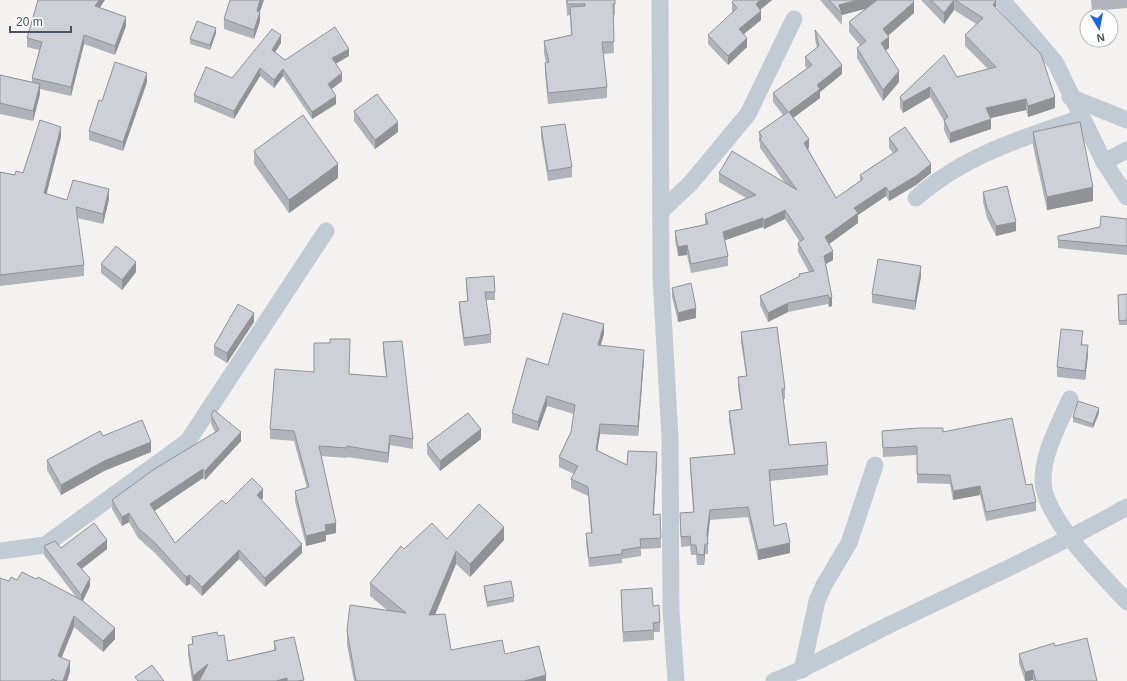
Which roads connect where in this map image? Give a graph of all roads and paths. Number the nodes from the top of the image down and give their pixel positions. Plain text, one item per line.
1 (660, 0) edge
2 (1002, 0) edge
3 (794, 19) dead end
4 (1070, 97) junction
5 (1081, 118) junction
6 (1127, 120) edge
7 (1127, 150) edge
8 (1104, 162) junction
9 (1127, 197) edge
10 (916, 198) dead end
11 (661, 210) junction
12 (326, 231) dead end
13 (1070, 399) dead end
14 (875, 465) dead end
15 (1127, 507) edge
16 (1071, 538) junction
17 (0, 551) edge
18 (1127, 602) edge
19 (802, 670) junction
20 (676, 681) edge
21 (774, 681) edge

1 - 11 street
2 - 4 street
3 - 11 street
4 - 5 street
4 - 6 street
5 - 8 street
5 - 10 street
7 - 8 street
8 - 9 street
11 - 20 street
12 - 17 street
13 - 16 street
14 - 19 street
15 - 16 street
16 - 18 street
16 - 19 street
19 - 21 street

